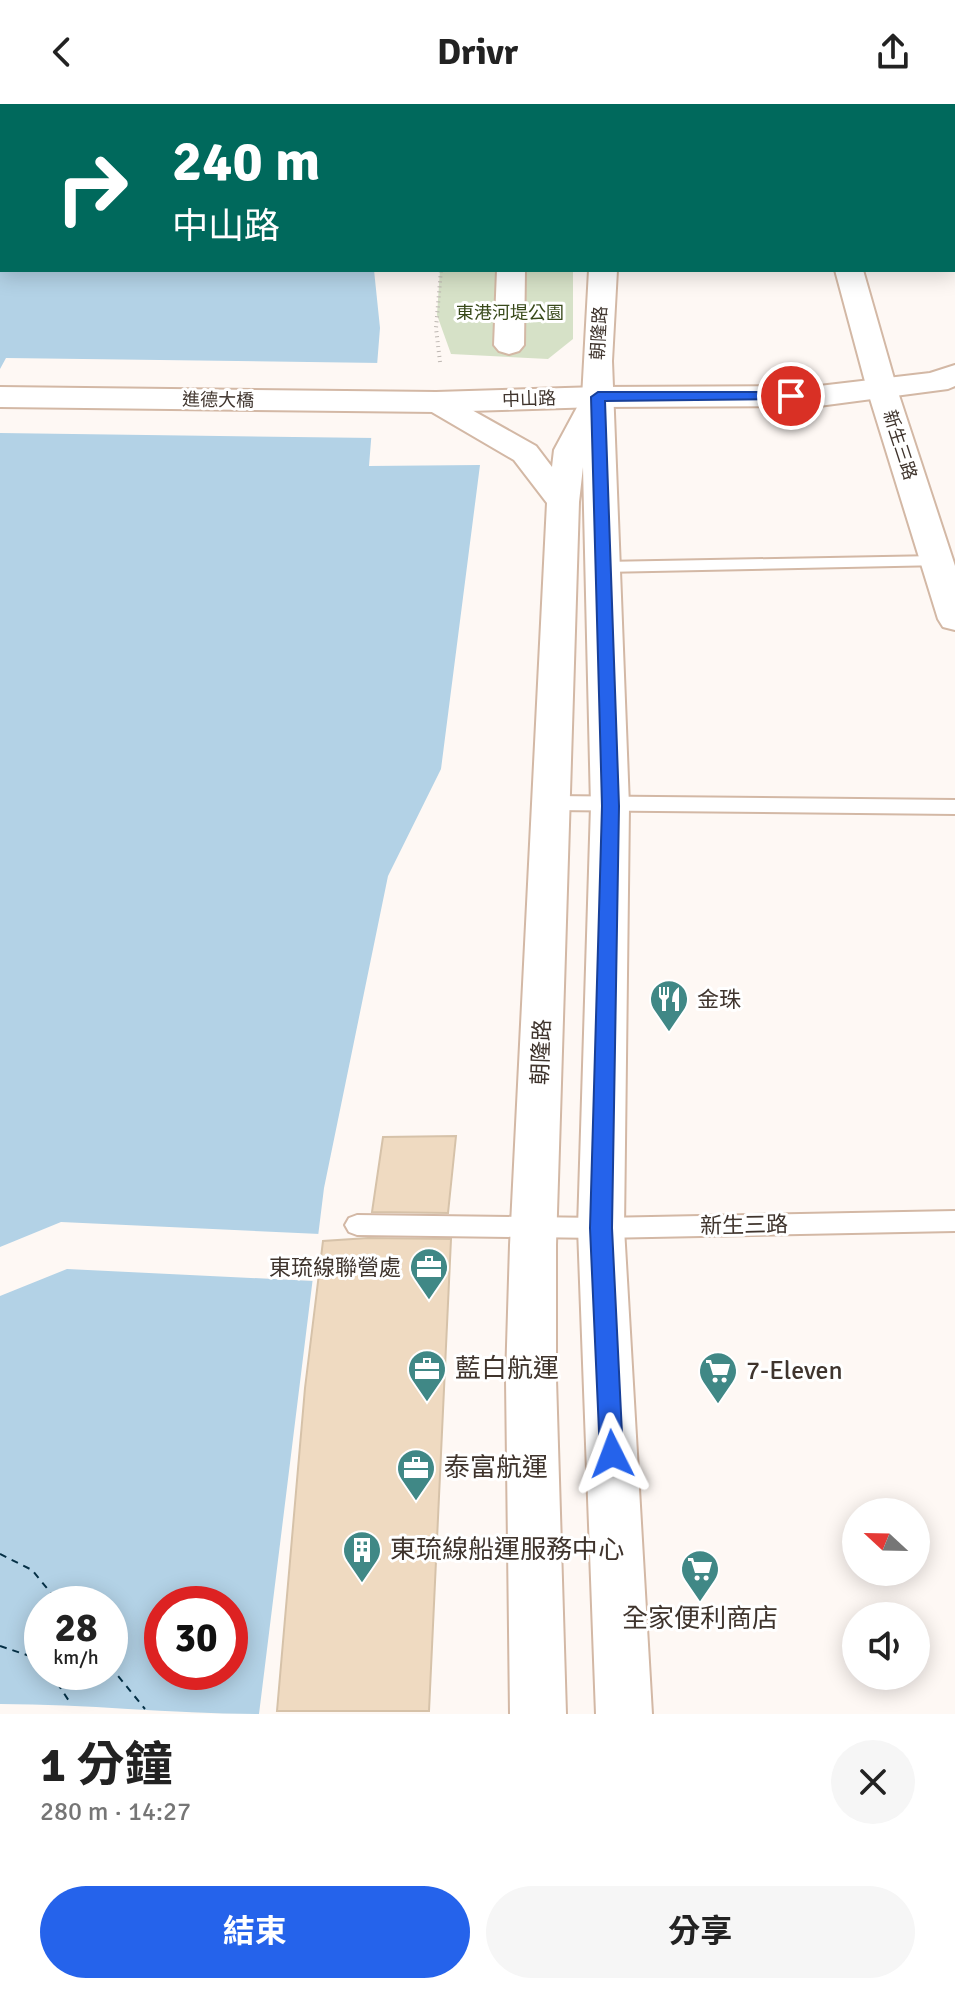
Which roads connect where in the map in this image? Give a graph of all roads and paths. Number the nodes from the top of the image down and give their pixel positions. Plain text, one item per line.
1 (441, 272) edge
2 (511, 272) edge
3 (603, 272) edge
4 (850, 272) edge
5 (509, 345) dead end
6 (440, 362) dead end
7 (955, 375) edge
8 (882, 389) junction
9 (0, 397) edge
10 (598, 397) junction
11 (436, 402) junction
12 (563, 502) junction
13 (937, 561) junction
14 (603, 567) junction
15 (955, 619) edge
16 (551, 803) junction
17 (610, 806) junction
18 (955, 807) edge
19 (955, 1221) edge
20 (357, 1225) dead end
21 (534, 1228) junction
22 (601, 1228) junction
23 (538, 1714) edge
24 (624, 1714) edge

1 - 6 path
2 - 5 street
3 - 10 street, 朝隆路
4 - 8 street, 新生三路
7 - 8 street, 中山路
8 - 10 street, 中山路
8 - 13 street, 新生三路
9 - 11 street, 進德大橋
10 - 11 street, 中山路
10 - 12 street, 朝隆路
10 - 14 street, 朝隆路
11 - 12 street
12 - 16 street, 朝隆路
13 - 14 lane
13 - 15 street, 新生三路
14 - 17 street, 朝隆路
16 - 17 lane
16 - 21 street, 朝隆路
17 - 18 lane
17 - 22 street, 朝隆路
19 - 22 lane, 新生三路
20 - 21 lane, 新生三路
21 - 22 lane, 新生三路
21 - 23 street, 朝隆路
22 - 24 street, 朝隆路

